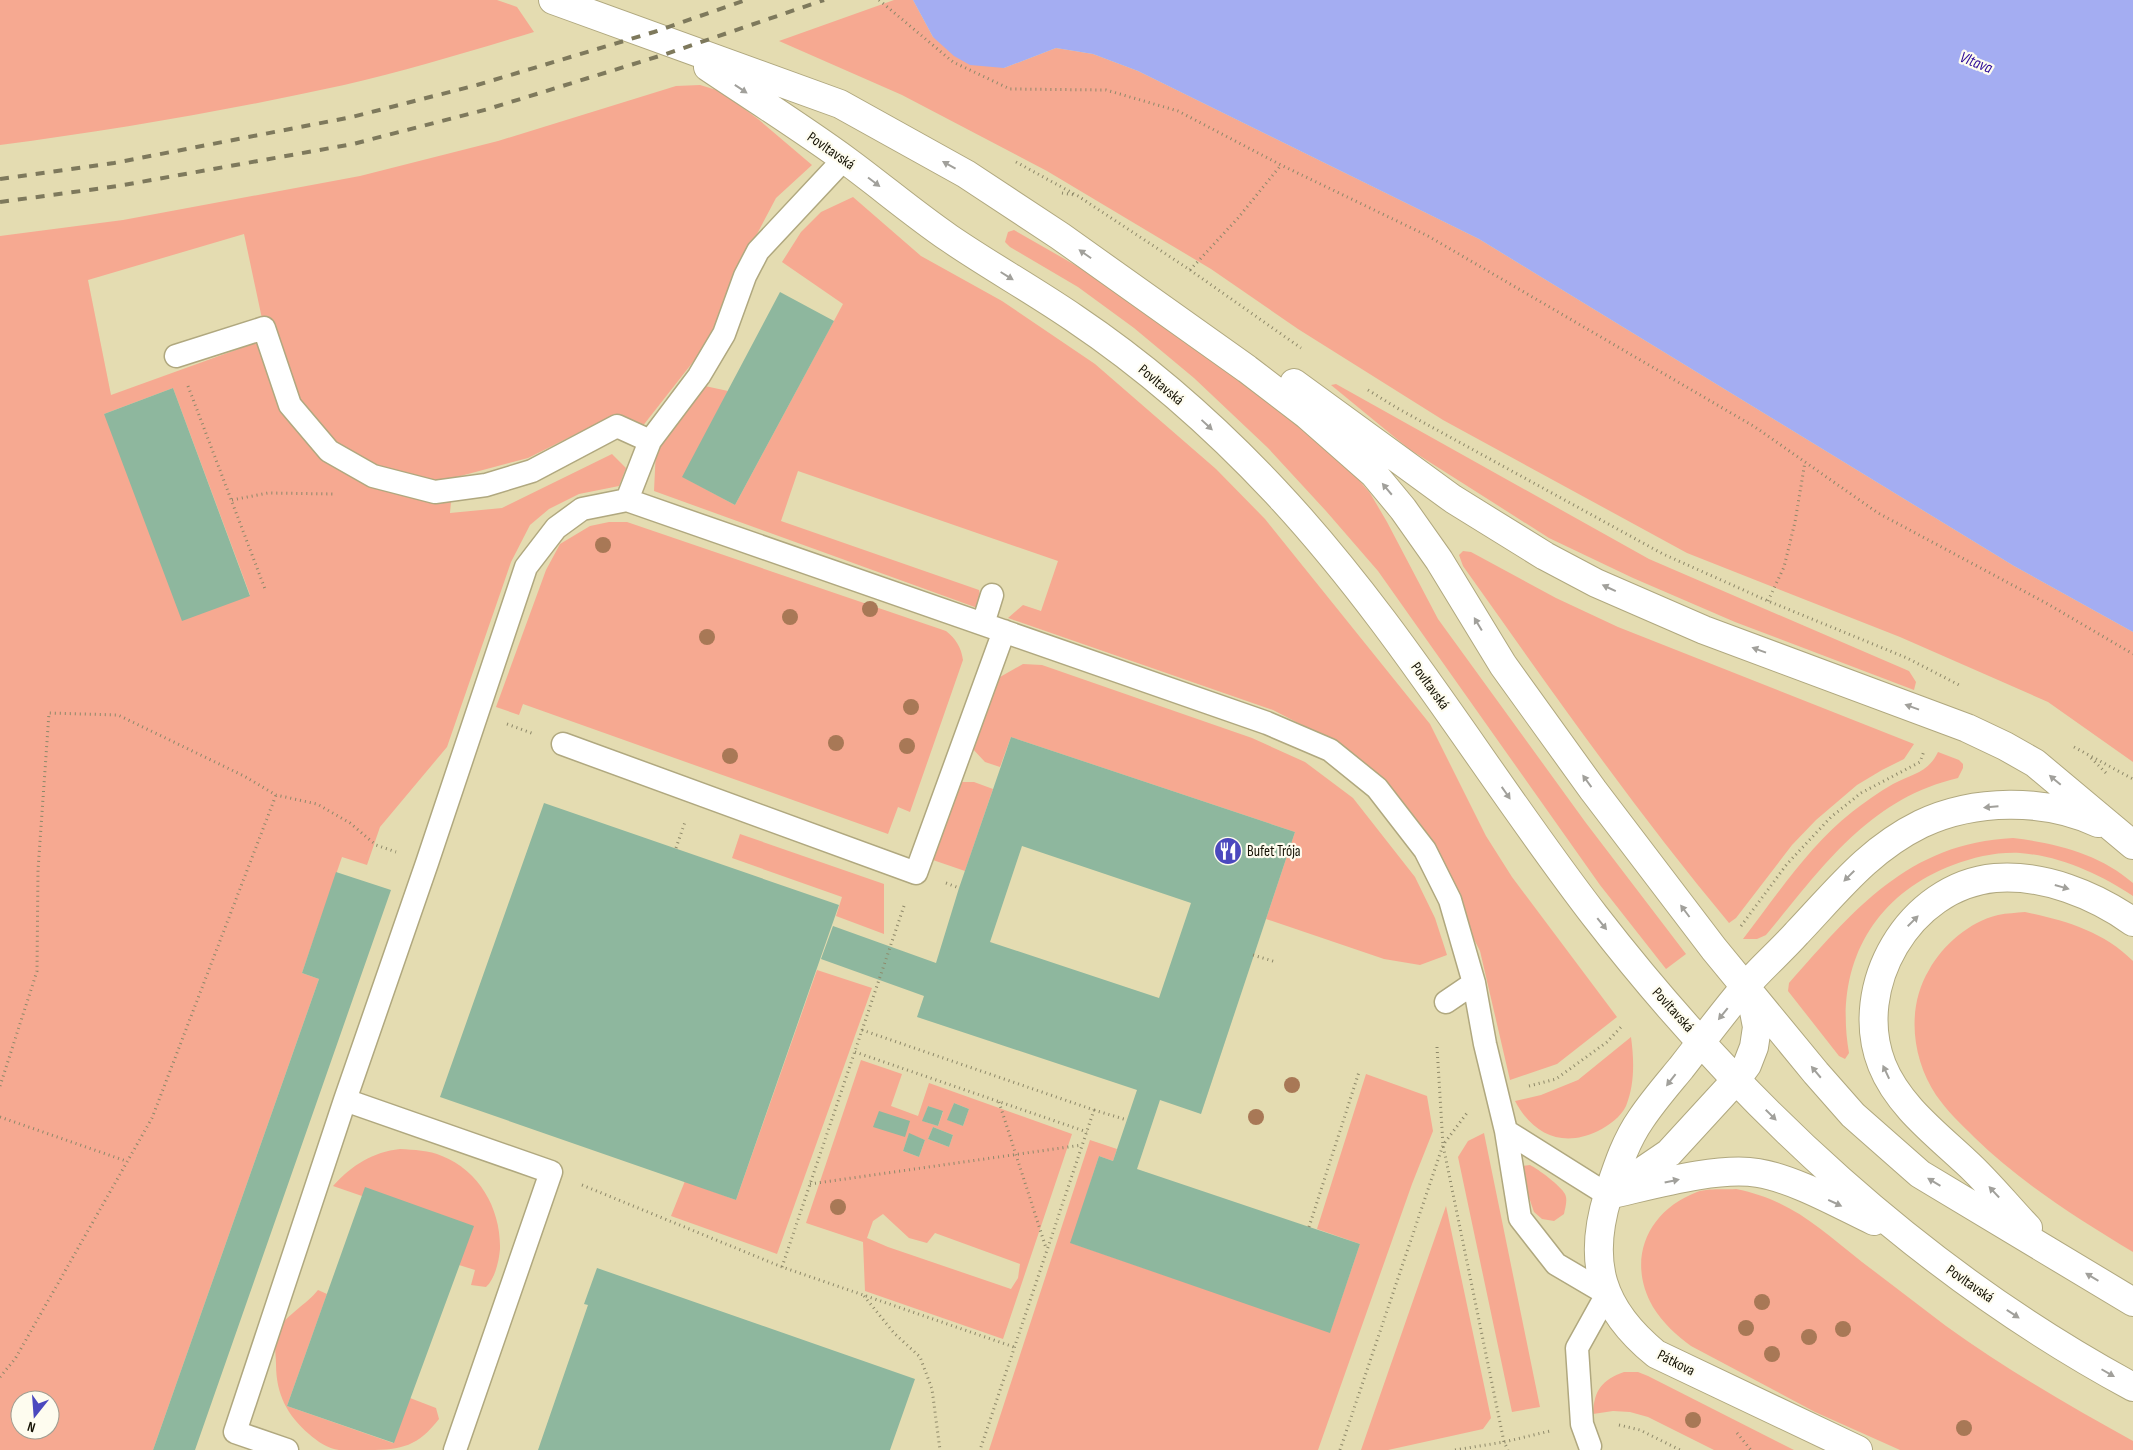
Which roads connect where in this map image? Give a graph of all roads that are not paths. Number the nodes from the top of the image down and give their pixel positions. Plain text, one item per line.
1 (553, 0) edge
2 (671, 42) junction
3 (844, 159) junction
4 (1126, 282) junction
5 (176, 356) dead end
6 (650, 441) junction
7 (627, 500) junction
8 (992, 594) dead end
9 (983, 624) junction
10 (1004, 632) junction
11 (563, 744) dead end
12 (2126, 839) edge
13 (2133, 922) edge
14 (1474, 983) junction
15 (1745, 986) junction
16 (1446, 1002) dead end
17 (1701, 1041) junction
18 (1736, 1080) junction
19 (345, 1100) junction
20 (1506, 1131) junction
21 (1608, 1195) junction
22 (1903, 1234) junction
23 (2051, 1253) junction
24 (1607, 1294) junction
25 (2133, 1302) edge
26 (2133, 1388) edge
27 (232, 1441) edge
28 (1590, 1446) dead end
29 (287, 1450) edge
30 (455, 1450) edge
31 (1858, 1450) edge

1 - 2 main road, Povltavská
2 -> 3 main road, Povltavská
4 -> 2 main road, Povltavská
3 - 6 lane
3 -> 17 main road, Povltavská
12 -> 4 main road
15 -> 4 main road, Povltavská
5 - 6 lane
6 - 7 lane
7 - 9 lane
7 - 19 lane
8 - 9 lane
9 - 10 lane
10 - 11 lane
10 - 14 lane
12 -> 15 main road, Pátkova
23 -> 13 main road
14 - 16 lane
14 - 20 lane
15 -> 17 main road, Pátkova
15 - 18 main road
23 -> 15 main road, Povltavská
17 - 18 main road, Povltavská
17 -> 21 main road, Pátkova
18 - 21 main road
18 -> 22 main road, Povltavská
19 - 27 lane
19 - 30 lane
20 - 21 lane
20 - 24 lane
21 -> 22 main road
21 - 24 main road, Pátkova
22 -> 26 main road, Povltavská
25 -> 23 main road, Povltavská
24 - 28 lane
24 - 31 main road, Pátkova
27 - 29 lane

